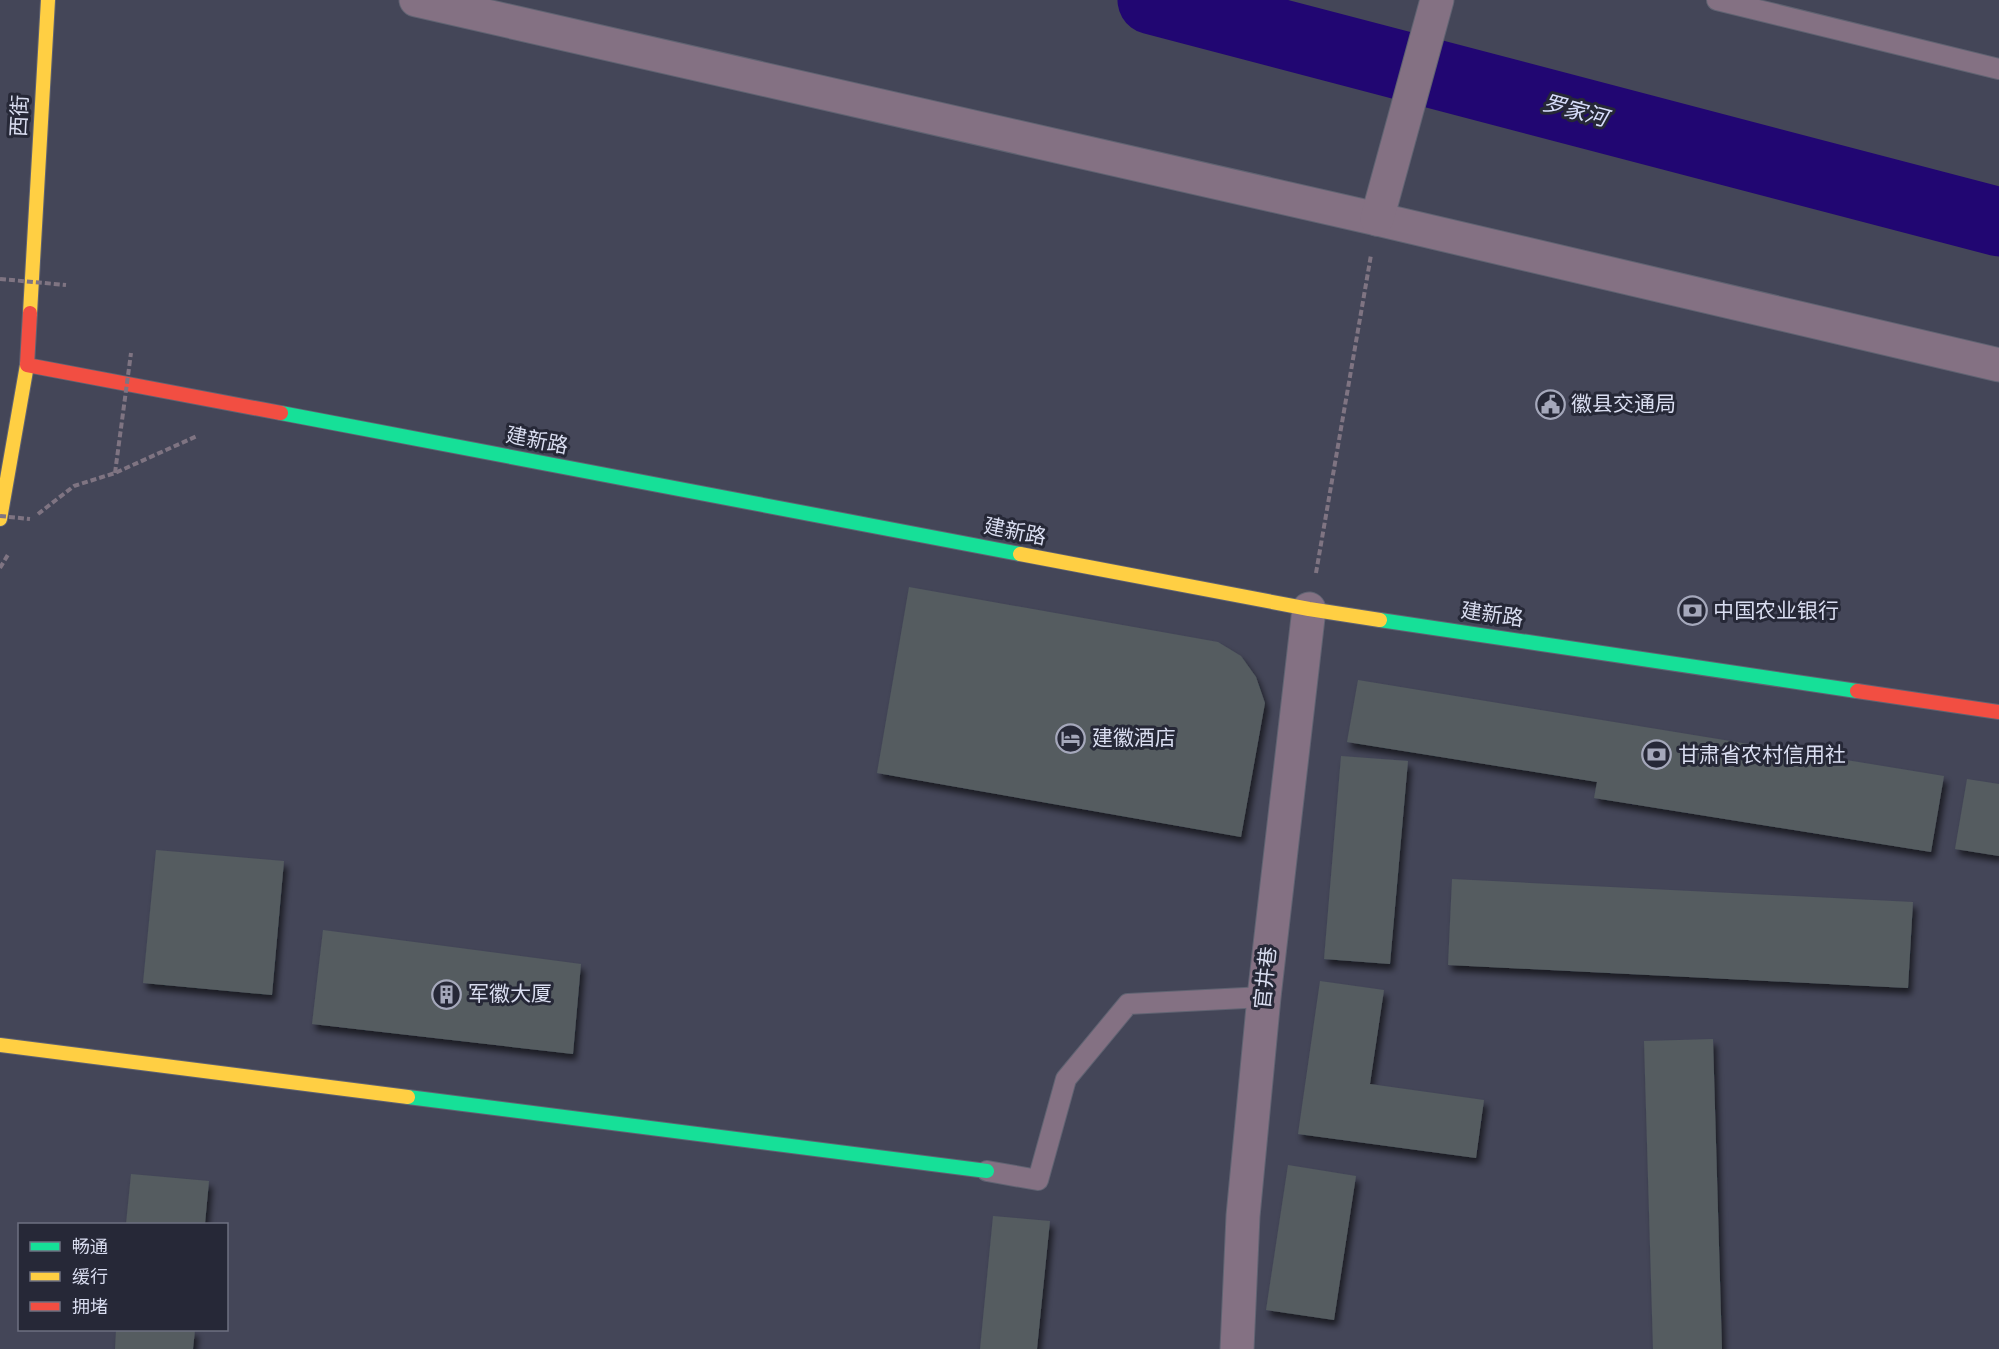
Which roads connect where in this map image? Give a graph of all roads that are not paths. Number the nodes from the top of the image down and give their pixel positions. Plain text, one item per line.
1 (48, 0) edge
2 (416, 0) edge
3 (1437, 0) edge
4 (1718, 0) edge
5 (1999, 69) edge
6 (1377, 219) junction
7 (27, 365) junction
8 (1999, 365) edge
9 (0, 518) edge
10 (1309, 609) junction
11 (1999, 712) edge
12 (1264, 997) junction
13 (0, 1045) edge
14 (987, 1170) joint
15 (1237, 1349) edge

1 - 7 main road, 西街
2 - 6 street
3 - 6 street
4 - 5 lane
6 - 8 street
7 - 9 main road, 西街
7 - 10 main road, 建新路
10 - 11 main road, 建新路
10 - 12 street, 官井巷
12 - 14 lane
12 - 15 street, 官井巷
13 - 14 main road

